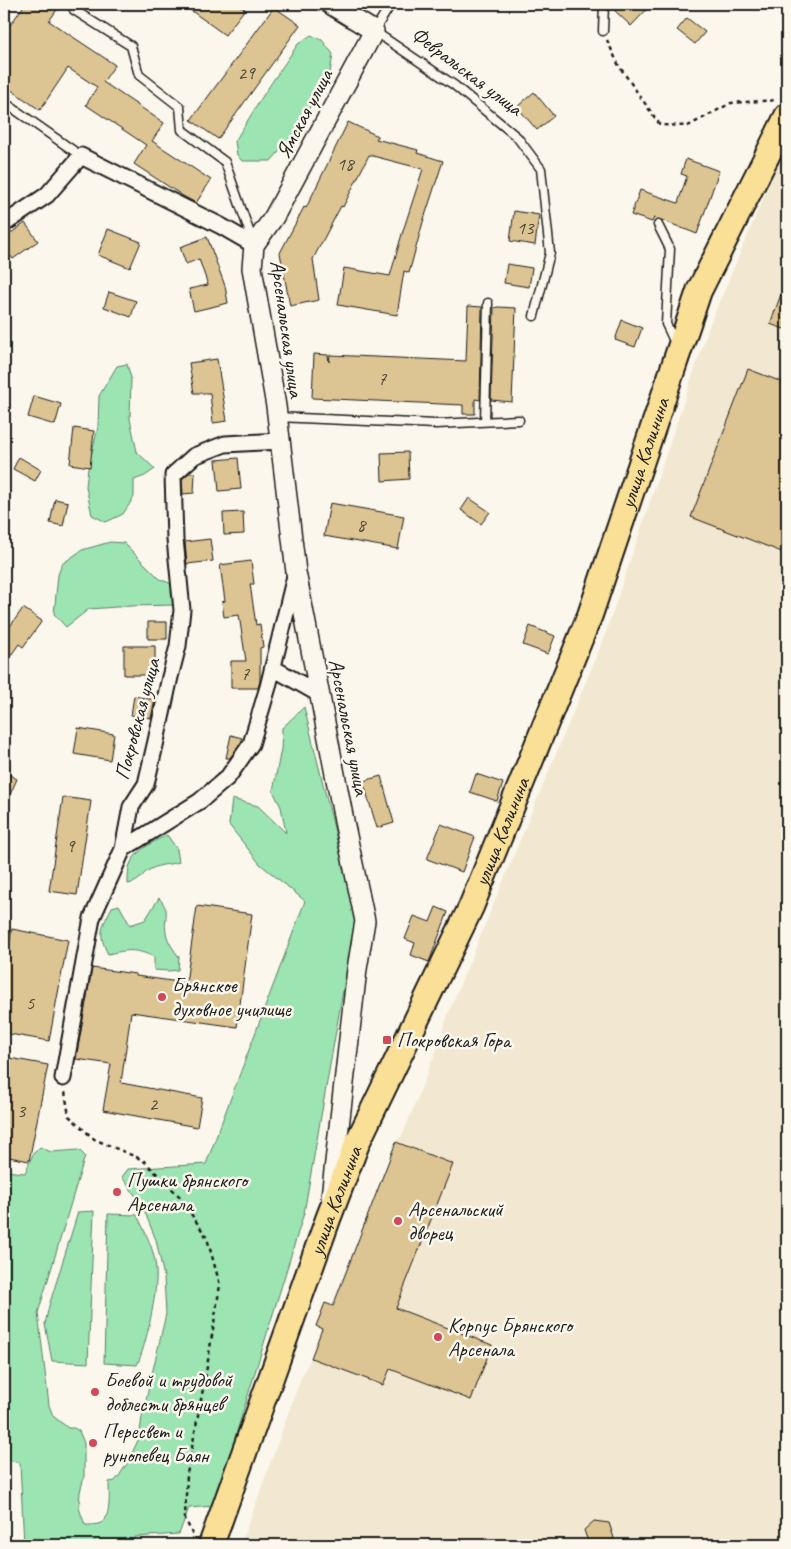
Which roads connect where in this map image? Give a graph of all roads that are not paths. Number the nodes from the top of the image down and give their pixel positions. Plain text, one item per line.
1 (79, 4) edge
2 (330, 4) edge
3 (391, 4) edge
4 (604, 4) edge
5 (374, 31) junction
6 (603, 31) road end
7 (4, 102) edge
8 (783, 108) edge
9 (81, 156) junction
10 (4, 224) edge
11 (658, 225) dead end
12 (254, 245) junction
13 (488, 303) dead end
14 (534, 316) dead end
15 (679, 352) junction
16 (277, 417) junction
17 (519, 420) dead end
18 (485, 421) junction
19 (280, 441) junction
20 (296, 572) junction
21 (273, 668) junction
22 (319, 694) junction
23 (124, 849) junction
24 (63, 1078) road end
25 (328, 1219) junction
26 (202, 1542) edge

1 - 12 lane
2 - 5 street, Февральская улица
3 - 5 lane, Ямская улица
4 - 6 lane
5 - 12 street, Ямская улица
5 - 14 lane, Февральская улица
7 - 9 lane
8 - 15 main road, улица Калинина
9 - 10 street
9 - 12 street
11 - 15 lane
12 - 16 street, Арсенальская улица
13 - 18 lane
15 - 25 main road, улица Калинина
16 - 18 lane
16 - 19 street, Арсенальская улица
17 - 18 lane
19 - 20 street, Арсенальская улица
19 - 23 street, Покровская улица
20 - 21 street
20 - 22 street, Арсенальская улица
21 - 22 street
21 - 23 street
22 - 25 street, Арсенальская улица
23 - 24 street, Покровская улица
25 - 26 main road, улица Калинина

